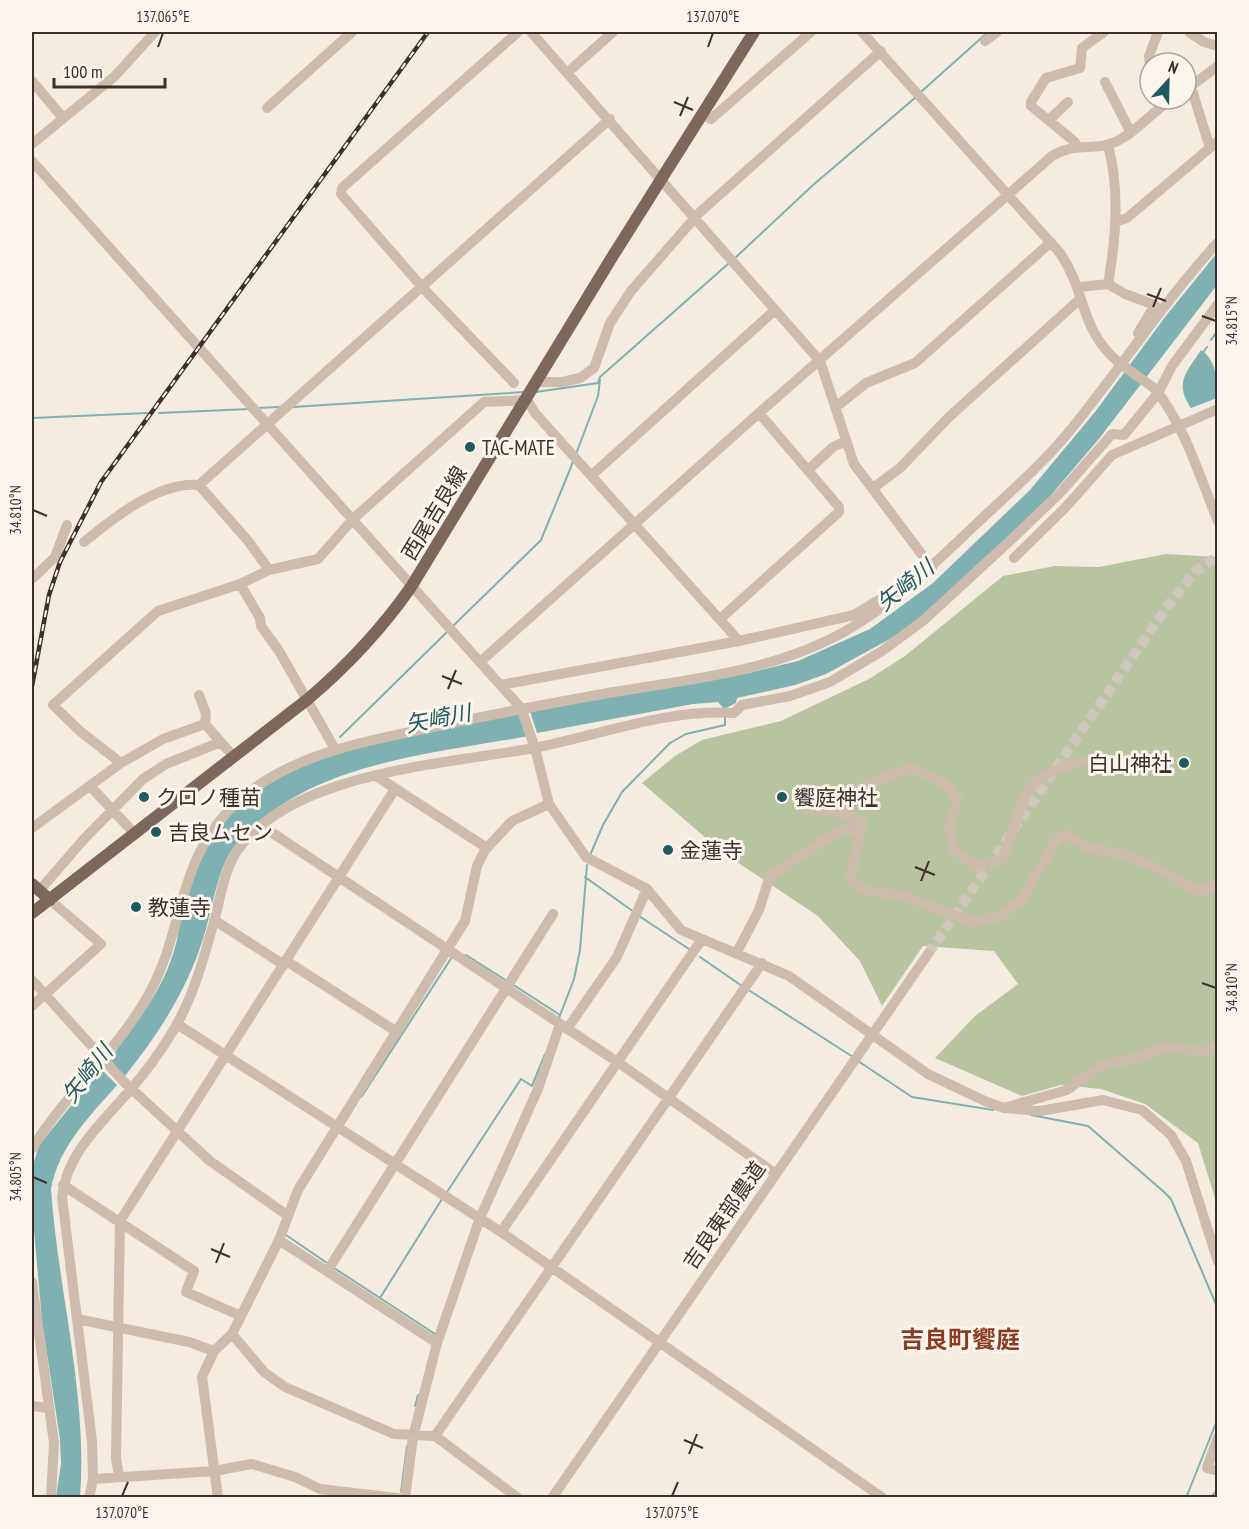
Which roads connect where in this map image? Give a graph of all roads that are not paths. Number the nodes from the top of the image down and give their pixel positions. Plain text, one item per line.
1 (155, 32) edge
2 (352, 32) edge
3 (518, 32) edge
4 (531, 32) edge
5 (613, 32) edge
6 (754, 32) edge
7 (810, 32) edge
8 (997, 32) edge
9 (1104, 32) edge
10 (1158, 32) edge
11 (1189, 32) edge
12 (865, 33) edge
13 (985, 41) dead end
14 (1218, 46) edge
15 (881, 51) junction
16 (1151, 51) edge
17 (1218, 66) edge
18 (567, 73) junction
19 (32, 81) edge
20 (1198, 81) edge
21 (1105, 82) dead end
22 (1068, 102) dead end
23 (267, 108) dead end
24 (1198, 108) edge
25 (1148, 111) edge
26 (702, 115) junction
27 (63, 118) junction
28 (610, 119) junction
29 (1048, 120) junction
30 (1130, 131) junction
31 (32, 144) edge
32 (1214, 144) edge
33 (1108, 145) junction
34 (1076, 147) junction
35 (32, 161) edge
36 (661, 180) junction
37 (1008, 195) junction
38 (694, 219) junction
39 (1115, 222) junction
40 (1051, 242) junction
41 (1218, 242) edge
42 (1108, 284) junction
43 (422, 286) junction
44 (1079, 287) junction
45 (1080, 299) junction
46 (1218, 304) edge
47 (775, 310) junction
48 (1135, 344) junction
49 (820, 361) junction
50 (514, 383) dead end
51 (537, 384) junction
52 (1156, 390) junction
53 (527, 400) junction
54 (837, 407) junction
55 (1218, 409) edge
56 (759, 413) junction
57 (265, 421) junction
58 (1180, 428) junction
59 (846, 441) junction
60 (808, 470) junction
61 (592, 475) junction
62 (199, 485) junction
63 (873, 488) junction
64 (353, 519) junction
65 (1218, 521) edge
66 (635, 524) junction
67 (67, 525) dead end
68 (84, 542) dead end
69 (1014, 558) dead end
70 (930, 565) junction
71 (269, 570) junction
72 (32, 579) edge
73 (240, 584) junction
74 (411, 587) junction
75 (720, 619) junction
76 (739, 641) junction
77 (480, 662) junction
78 (501, 685) junction
79 (199, 695) dead end
80 (308, 699) junction
81 (523, 711) junction
82 (206, 724) junction
83 (221, 742) junction
84 (535, 748) junction
85 (335, 749) junction
86 (234, 756) junction
87 (1084, 761) dead end
88 (121, 763) junction
89 (376, 776) junction
90 (91, 787) junction
91 (395, 789) junction
92 (549, 804) junction
93 (111, 810) junction
94 (262, 826) junction
95 (32, 828) edge
96 (860, 833) junction
97 (135, 834) junction
98 (487, 848) junction
99 (341, 876) junction
100 (1218, 883) edge
101 (35, 887) edge
102 (647, 889) junction
103 (50, 900) junction
104 (32, 913) edge
105 (553, 914) dead end
106 (214, 920) junction
107 (702, 939) junction
108 (449, 950) junction
109 (737, 952) junction
110 (928, 954) tunnel mouth
111 (286, 963) junction
112 (762, 963) junction
113 (32, 980) edge
114 (506, 986) junction
115 (45, 995) junction
116 (32, 1006) edge
117 (177, 1024) junction
118 (564, 1026) junction
119 (397, 1032) junction
120 (873, 1036) junction
121 (1218, 1045) edge
122 (228, 1055) junction
123 (105, 1062) junction
124 (619, 1063) junction
125 (128, 1085) junction
126 (671, 1098) junction
127 (1004, 1108) junction
128 (338, 1128) junction
129 (178, 1132) junction
130 (32, 1149) edge
131 (394, 1164) junction
132 (776, 1174) junction
133 (63, 1185) junction
134 (287, 1215) junction
135 (480, 1218) junction
136 (120, 1221) junction
137 (501, 1232) junction
138 (279, 1240) junction
139 (1218, 1262) edge
140 (552, 1268) junction
141 (328, 1270) junction
142 (32, 1282) edge
143 (32, 1295) edge
144 (241, 1316) junction
145 (77, 1319) junction
146 (119, 1326) junction
147 (232, 1334) junction
148 (437, 1343) junction
149 (660, 1343) junction
150 (214, 1351) junction
151 (32, 1406) edge
152 (48, 1408) junction
153 (435, 1436) junction
154 (413, 1437) junction
155 (1218, 1437) edge
156 (214, 1471) junction
157 (1218, 1471) edge
158 (119, 1476) junction
159 (93, 1479) junction
160 (51, 1497) edge
161 (89, 1497) edge
162 (218, 1497) edge
163 (397, 1497) edge
164 (405, 1497) edge
165 (518, 1497) edge
166 (552, 1497) edge
167 (884, 1497) edge

1 - 27 street
2 - 23 street
3 - 43 street
4 - 18 street
5 - 18 street
6 - 26 main road, 西尾吉良線
7 - 26 street
8 - 13 street
9 - 29 street
10 - 16 street
11 - 14 street
12 - 15 street
15 - 37 street
15 - 38 street
17 - 20 street
18 - 28 street
19 - 27 street
21 - 30 street
22 - 29 street
24 - 32 street
25 - 30 street
26 - 36 main road, 西尾吉良線
27 - 31 street
28 - 36 street
28 - 43 street
29 - 34 street
30 - 33 street
32 - 39 street
33 - 34 street
33 - 39 street
34 - 37 street
35 - 57 street
36 - 38 street
36 - 51 main road, 西尾吉良線
37 - 40 street
37 - 49 street
38 - 47 street
38 - 51 street
39 - 42 street
40 - 44 street
40 - 54 street
41 - 48 street
42 - 44 street
42 - 48 street
43 - 50 street
43 - 57 street
44 - 45 street
45 - 52 street, bridge
45 - 63 street
46 - 52 street
47 - 49 street
47 - 61 street
48 - 70 street
49 - 54 street
49 - 56 street
51 - 53 main road, 西尾吉良線
52 - 58 street
52 - 84 street
53 - 61 street
53 - 64 street
53 - 74 main road, 西尾吉良線
54 - 59 street
55 - 58 street
56 - 60 street
56 - 66 street
57 - 62 street
57 - 64 street
58 - 65 street
58 - 69 street
59 - 60 street
59 - 63 street
60 - 75 street
61 - 66 street
62 - 68 street
62 - 71 street
63 - 70 street
64 - 71 street
64 - 74 street
66 - 75 street
66 - 77 street
67 - 72 street
70 - 76 street
70 - 81 street
71 - 73 street
73 - 80 street
73 - 88 street
74 - 77 street
74 - 80 main road, 西尾吉良線
75 - 76 street
76 - 78 street
77 - 78 street
78 - 81 street
79 - 82 street
80 - 85 street
80 - 86 main road, 西尾吉良線
81 - 84 street
81 - 85 street
82 - 83 street
82 - 88 street
83 - 86 street
83 - 93 street
84 - 89 street
84 - 92 street
85 - 123 street
86 - 97 main road, 西尾吉良線
87 - 96 street
88 - 90 street
89 - 91 street
89 - 94 street
90 - 93 street
90 - 95 street
91 - 98 street
91 - 99 street
92 - 98 street
92 - 102 street
93 - 97 street
93 - 101 street
94 - 99 street
94 - 106 street
96 - 100 street
96 - 109 street
97 - 103 main road, 西尾吉良線
98 - 108 street
99 - 108 street
99 - 111 street
101 - 103 main road
102 - 107 street
102 - 118 street
103 - 104 main road, 西尾吉良線
103 - 115 street
105 - 114 street
106 - 111 street
106 - 117 street
107 - 109 street
107 - 124 street
108 - 114 street
108 - 119 street
109 - 112 street
110 - 120 street, 吉良東部農道
111 - 119 street
111 - 122 street
112 - 120 street
112 - 126 street
113 - 115 street
114 - 118 street
114 - 131 street
115 - 116 street
115 - 123 street
117 - 122 street
117 - 125 street
118 - 124 street
118 - 135 street
119 - 128 street
120 - 127 street
120 - 132 street, 吉良東部農道
121 - 127 street
122 - 128 street
122 - 129 street
123 - 125 street
123 - 130 street
124 - 126 street
124 - 137 street
125 - 129 street
125 - 133 street
126 - 132 street
126 - 140 street
127 - 139 street
128 - 131 street
128 - 134 street
129 - 134 street
129 - 136 street
131 - 135 street
131 - 141 street
132 - 149 street, 吉良東部農道
133 - 136 street
133 - 145 street
134 - 138 street
135 - 137 street
135 - 148 street
136 - 144 street
136 - 146 street
137 - 140 street
138 - 141 street
138 - 144 street
140 - 149 street
140 - 153 street
141 - 148 street
142 - 143 street
143 - 152 street
144 - 147 street
145 - 146 street
145 - 159 street
146 - 150 street
146 - 158 street
147 - 150 street
147 - 154 street
148 - 154 street
149 - 166 street, 吉良東部農道
149 - 167 street
150 - 156 street
151 - 152 street
152 - 160 street
153 - 154 street
153 - 165 street
154 - 164 street
155 - 157 street
156 - 158 street
156 - 162 street
156 - 163 street
158 - 159 street
159 - 161 street

